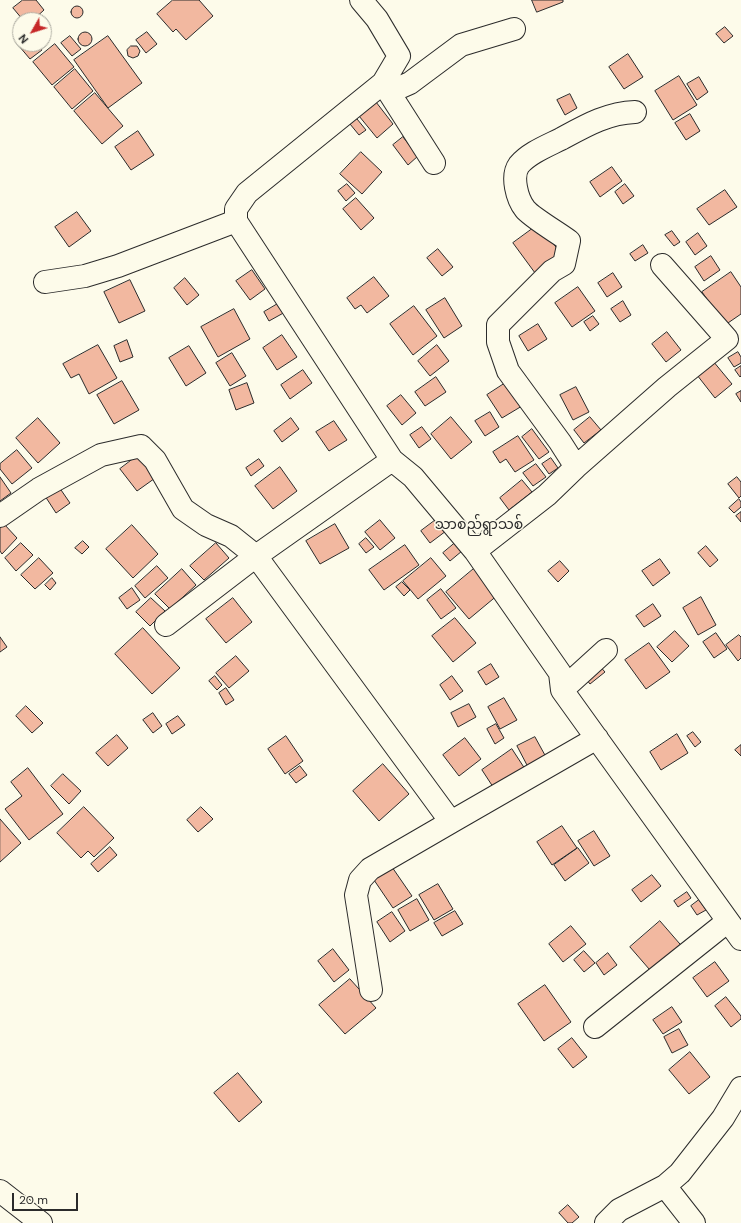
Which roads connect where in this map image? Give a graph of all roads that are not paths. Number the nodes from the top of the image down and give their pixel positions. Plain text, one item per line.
1 (361, 0) edge
2 (514, 29) dead end
3 (384, 86) junction
4 (635, 112) dead end
5 (434, 163) dead end
6 (236, 221) junction
7 (662, 265) dead end
8 (45, 282) dead end
9 (392, 460) junction
10 (576, 467) junction
11 (0, 516) edge
12 (475, 551) junction
13 (256, 556) junction
14 (166, 625) dead end
15 (606, 650) dead end
16 (562, 690) junction
17 (597, 738) junction
18 (451, 822) junction
19 (728, 921) junction
20 (741, 939) edge
21 (371, 990) dead end
22 (595, 1027) dead end
23 (741, 1088) edge
24 (665, 1186) junction
25 (0, 1191) edge
26 (41, 1223) edge
27 (606, 1223) edge
28 (694, 1223) edge

1 - 3 street
2 - 3 street
3 - 5 street
3 - 6 street
4 - 10 street
6 - 8 street
6 - 9 street
7 - 10 street
9 - 12 street
9 - 13 street
10 - 12 street
11 - 13 street
12 - 16 street
13 - 14 street
13 - 18 street
15 - 16 street
16 - 17 street
17 - 18 street
17 - 19 street
18 - 21 street
19 - 20 street
19 - 22 street
23 - 24 street
24 - 27 street
24 - 28 street
25 - 26 street

